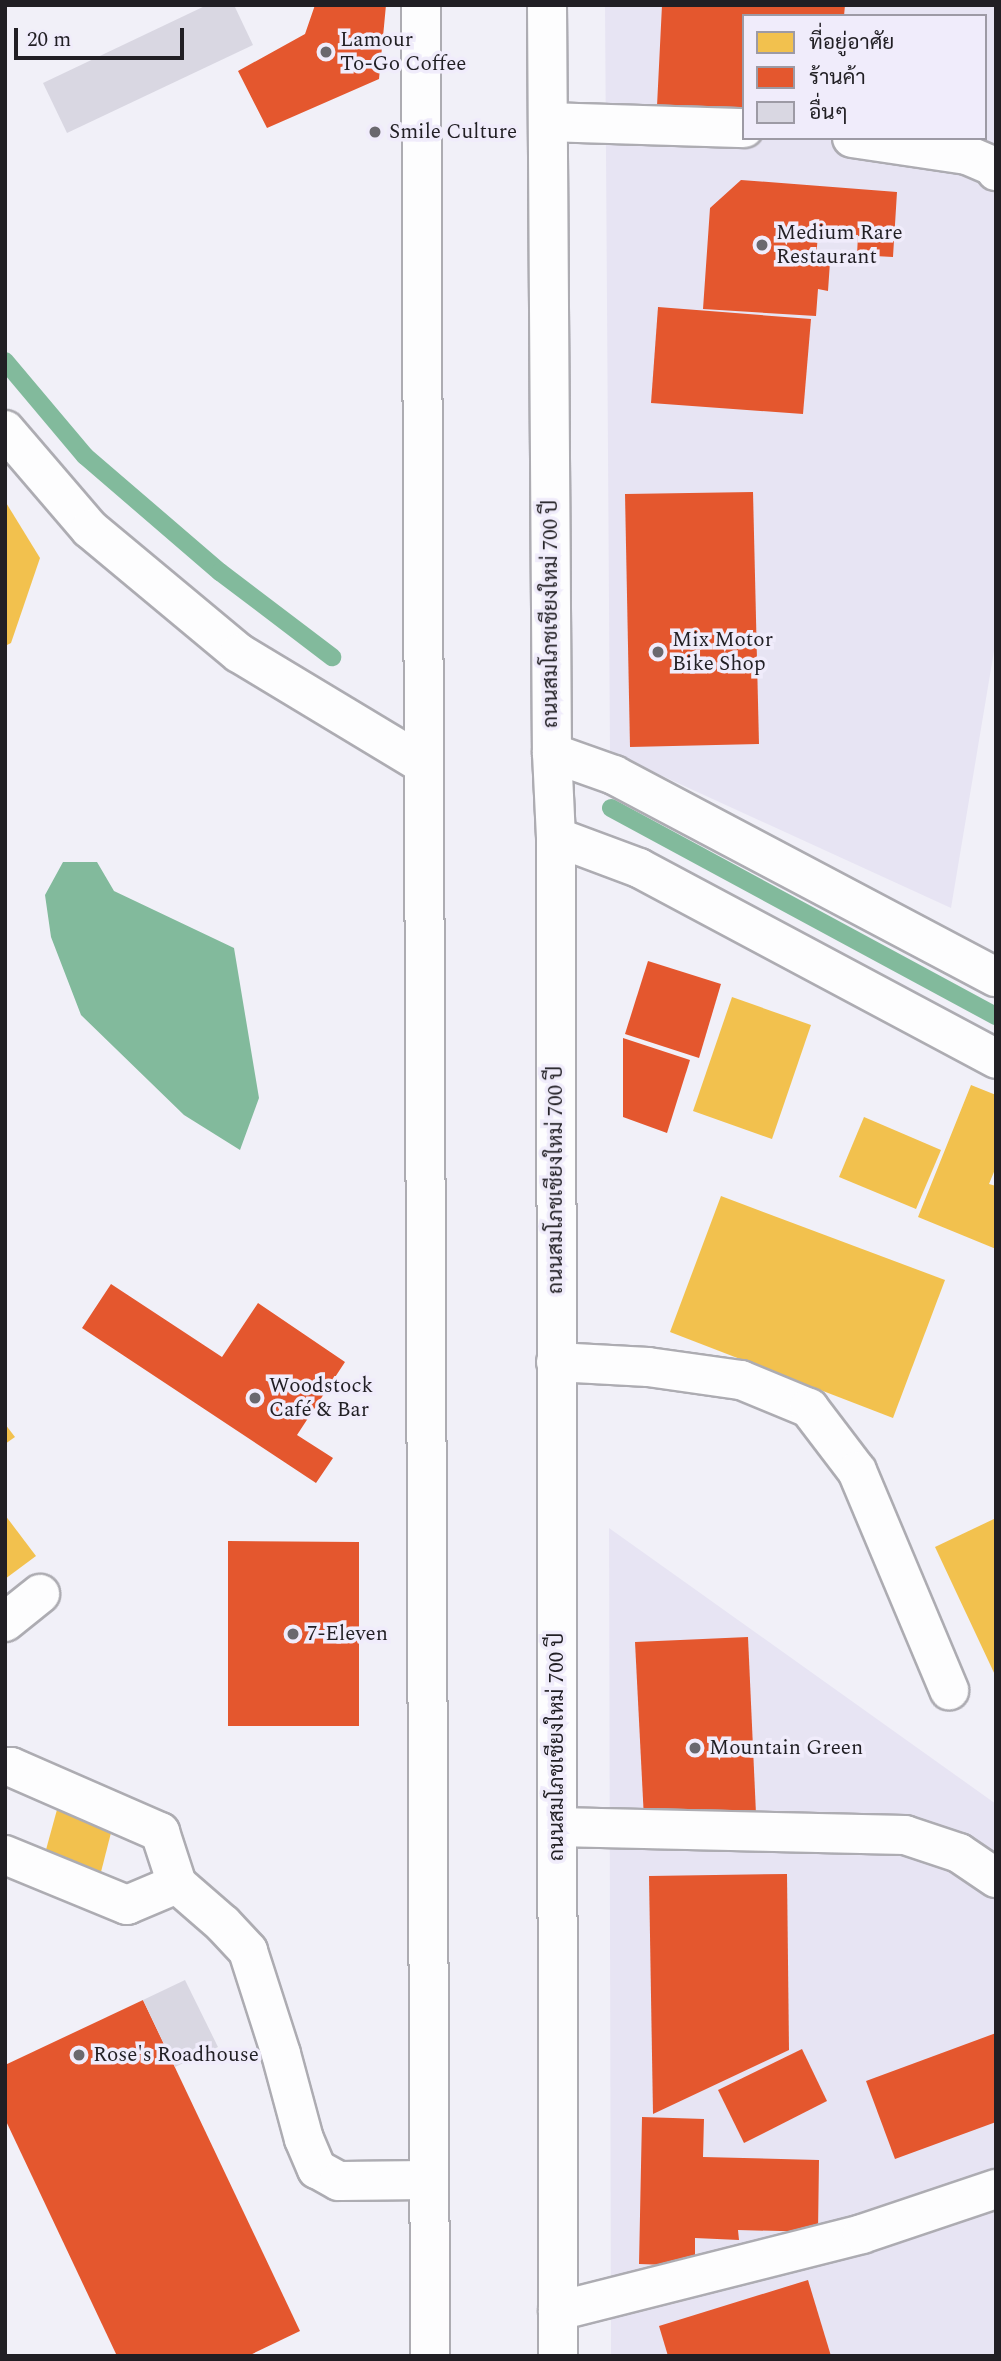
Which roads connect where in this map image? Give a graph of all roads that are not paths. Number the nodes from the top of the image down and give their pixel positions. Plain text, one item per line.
1 (421, 5) edge
2 (547, 5) edge
3 (549, 122) junction
4 (742, 128) edge
5 (866, 140) edge
6 (996, 171) edge
7 (5, 430) edge
8 (552, 753) junction
9 (423, 764) junction
10 (556, 837) junction
11 (996, 977) edge
12 (996, 1059) edge
13 (556, 1362) junction
14 (40, 1594) dead end
15 (5, 1622) edge
16 (949, 1690) dead end
17 (5, 1767) edge
18 (556, 1827) junction
19 (5, 1855) edge
20 (996, 1878) edge
21 (177, 1884) junction
22 (428, 2180) junction
23 (996, 2189) edge
24 (558, 2311) junction
25 (430, 2356) edge
26 (558, 2356) edge

1 - 9 main road
2 - 3 main road, ถนนสมโภชเชียงใหม่ 700 ปี
3 - 4 main road
3 - 8 main road, ถนนสมโภชเชียงใหม่ 700 ปี
5 - 6 main road
7 - 9 main road
8 - 10 main road, ถนนสมโภชเชียงใหม่ 700 ปี
8 - 11 main road
9 - 22 main road
10 - 12 main road
10 - 13 main road, ถนนสมโภชเชียงใหม่ 700 ปี
13 - 16 main road
13 - 18 main road, ถนนสมโภชเชียงใหม่ 700 ปี
14 - 15 main road
17 - 21 main road
18 - 20 main road
18 - 24 main road, ถนนสมโภชเชียงใหม่ 700 ปี
19 - 21 main road
21 - 22 main road
22 - 25 main road
23 - 24 main road
24 - 26 main road, ถนนสมโภชเชียงใหม่ 700 ปี

